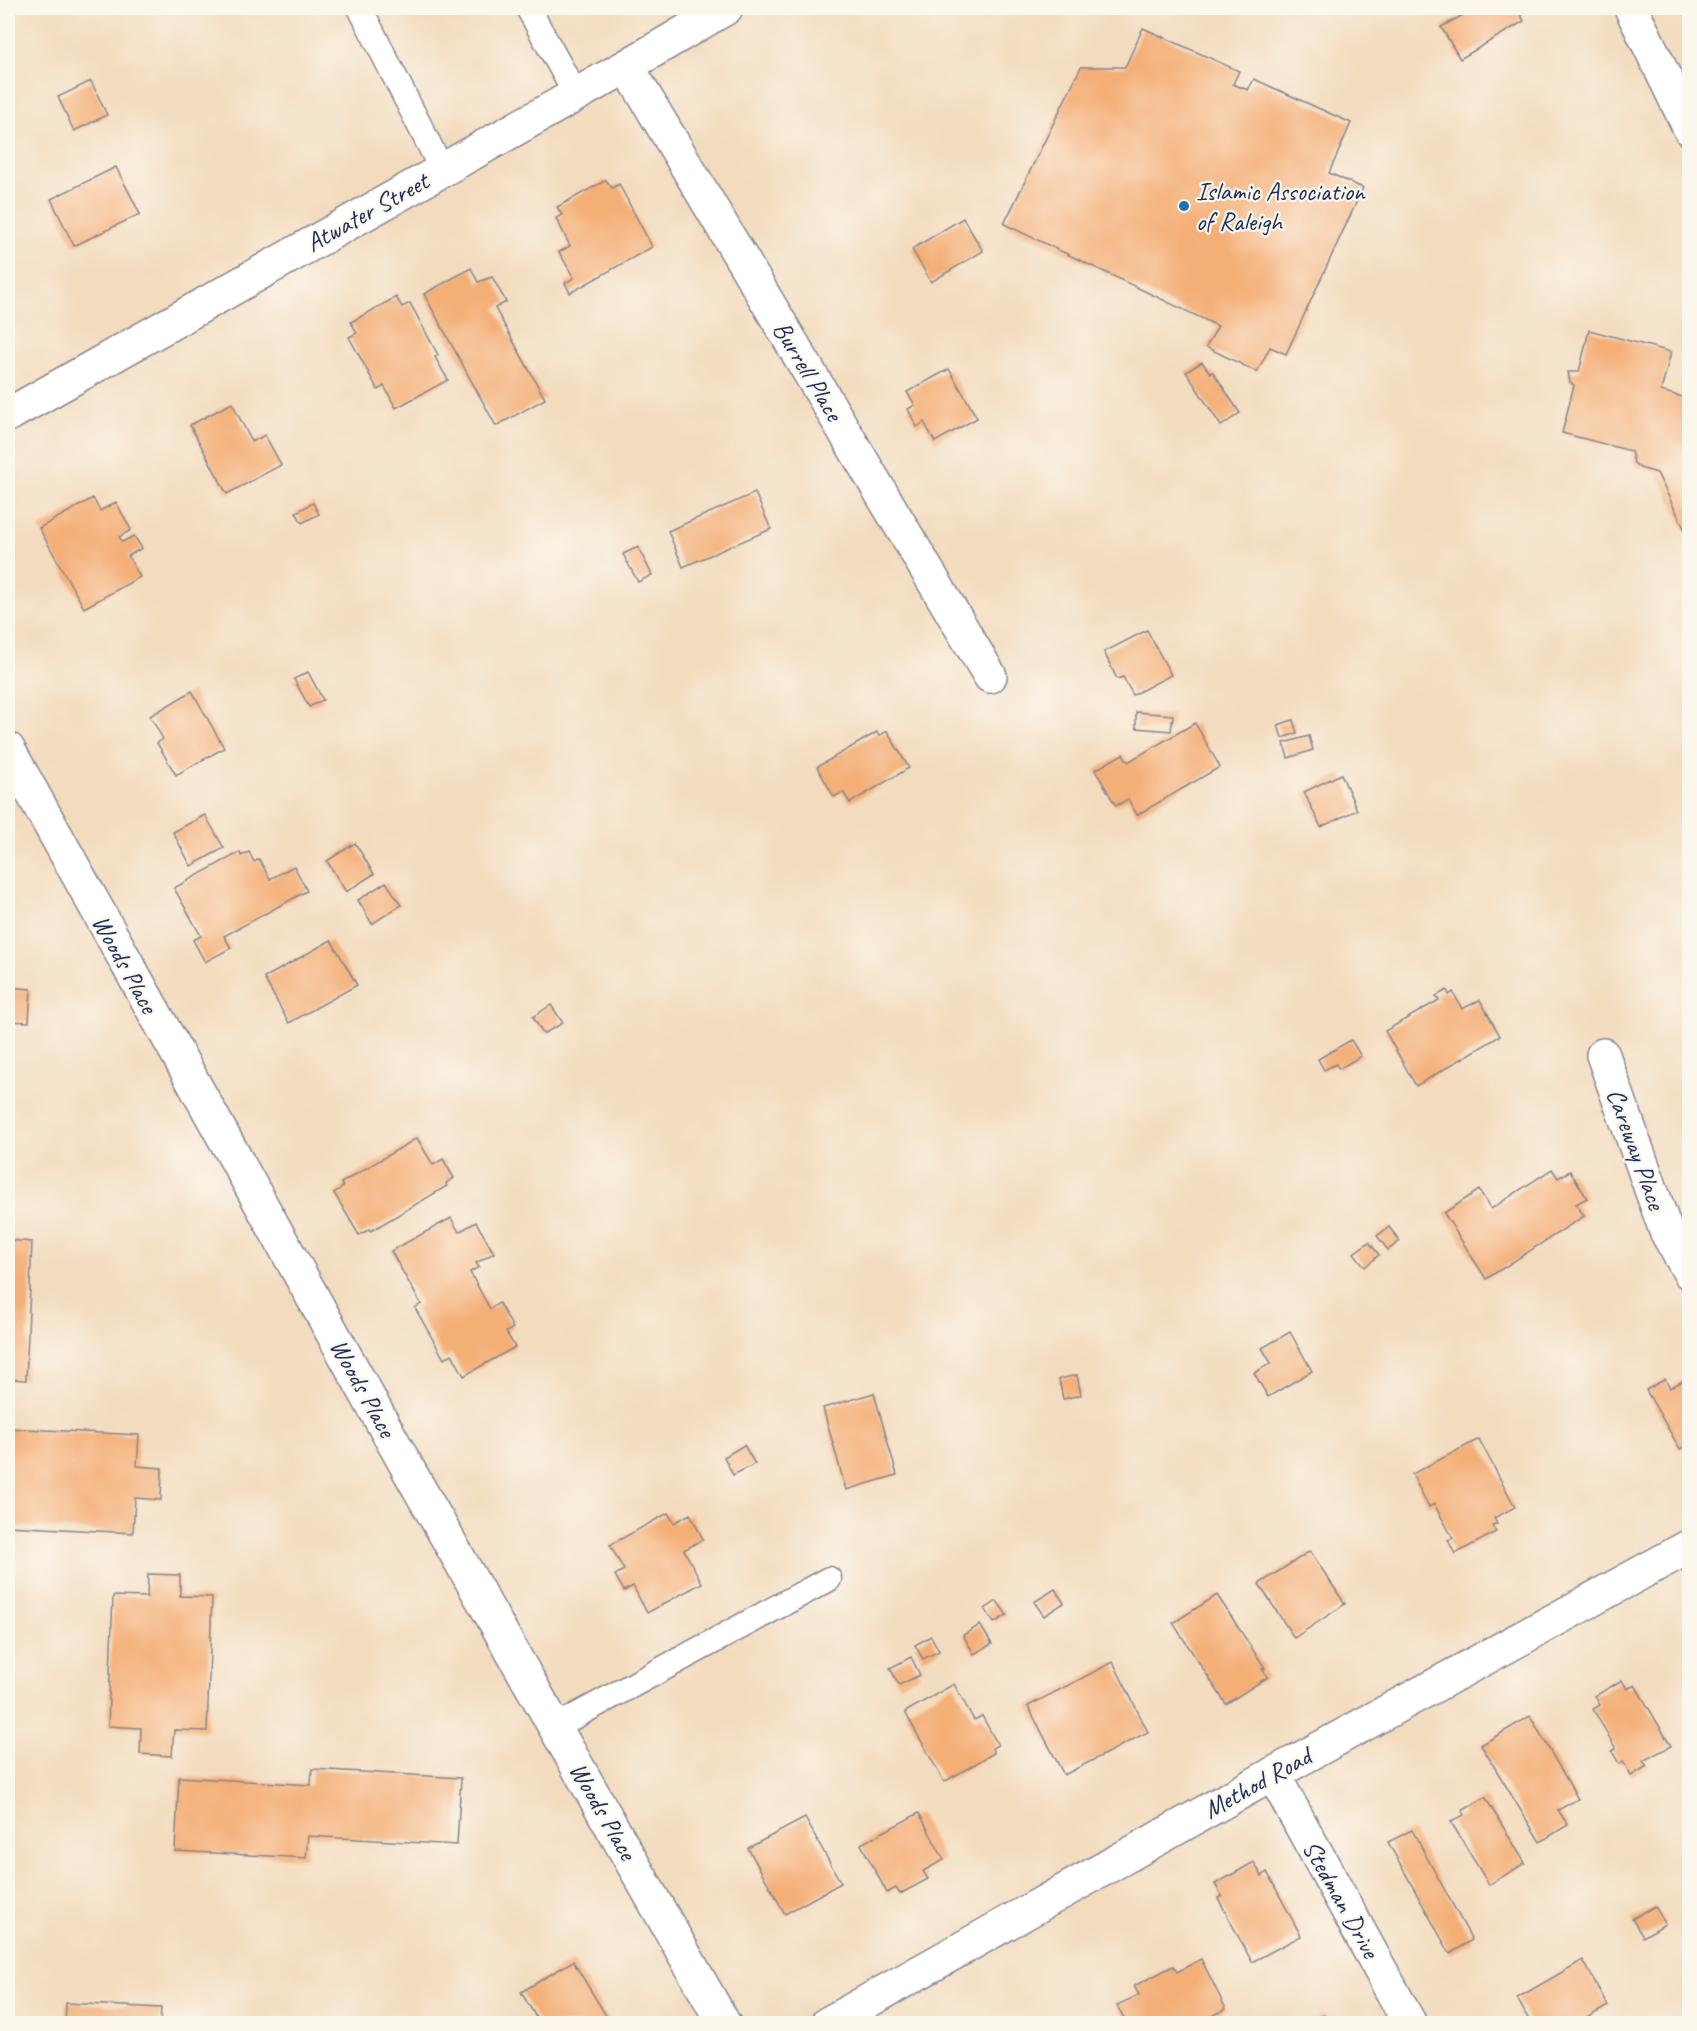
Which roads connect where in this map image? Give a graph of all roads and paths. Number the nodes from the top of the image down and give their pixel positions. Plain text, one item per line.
1 (360, 8) edge
2 (528, 8) edge
3 (726, 8) edge
4 (1631, 8) edge
5 (627, 66) junction
6 (576, 95) junction
7 (1689, 129) edge
8 (442, 170) junction
9 (8, 415) edge
10 (990, 676) dead end
11 (8, 749) edge
12 (1603, 1055) dead end
13 (1689, 1273) edge
14 (1689, 1546) edge
15 (829, 1579) dead end
16 (555, 1727) junction
17 (1273, 1774) junction
18 (724, 2024) edge
19 (827, 2024) edge
20 (1410, 2024) edge

1 - 8 lane
2 - 6 lane
3 - 5 street, Atwater Street
4 - 7 street
5 - 6 street, Atwater Street
5 - 10 street, Burrell Place
6 - 8 street, Atwater Street
8 - 9 street, Atwater Street
11 - 16 street, Woods Place
12 - 13 street, Careway Place
14 - 17 street, Method Road
15 - 16 lane
16 - 18 street, Woods Place
17 - 19 street, Method Road
17 - 20 street, Stedman Drive

